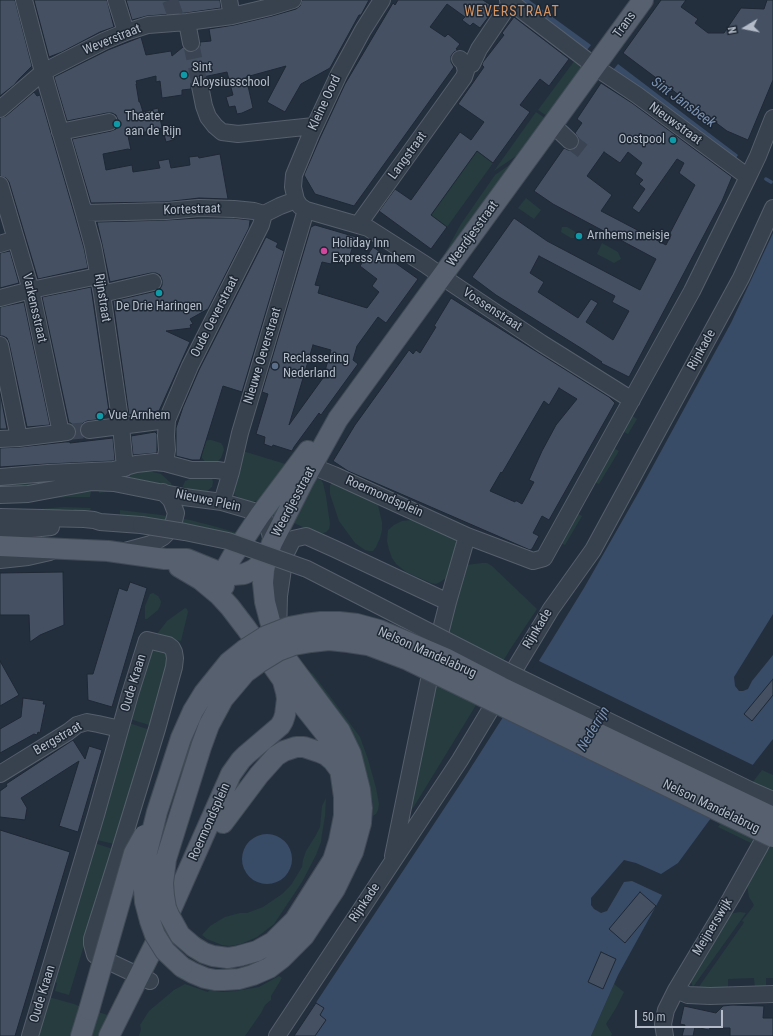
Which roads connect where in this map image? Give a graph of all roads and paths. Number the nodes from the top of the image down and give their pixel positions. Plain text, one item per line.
1 (24, 0) edge
2 (116, 0) edge
3 (293, 0) edge
4 (382, 0) edge
5 (643, 0) edge
6 (510, 1) edge
7 (231, 8) edge
8 (180, 20) junction
9 (126, 32) junction
10 (191, 43) tunnel mouth
11 (607, 50) joint
12 (595, 66) junction
13 (43, 72) junction
14 (200, 86) tunnel mouth
15 (0, 110) edge
16 (773, 118) edge
17 (109, 122) dead end
18 (553, 125) junction
19 (314, 126) junction
20 (60, 132) junction
21 (570, 141) tunnel mouth
22 (748, 177) junction
23 (0, 185) edge
24 (301, 205) junction
25 (773, 208) edge
26 (84, 213) junction
27 (264, 214) junction
28 (358, 226) junction
29 (16, 239) junction
30 (0, 244) edge
31 (98, 276) junction
32 (442, 277) junction
33 (153, 282) dead end
34 (31, 290) junction
35 (102, 294) junction
36 (0, 298) edge
37 (0, 345) edge
38 (632, 400) junction
39 (167, 420) junction
40 (121, 426) junction
41 (90, 430) tunnel mouth
42 (19, 438) junction
43 (0, 439) edge
44 (165, 463) junction
45 (310, 466) junction
46 (125, 468) junction
47 (231, 472) junction
48 (0, 477) edge
49 (164, 492) junction
50 (0, 495) edge
51 (222, 502) junction
52 (260, 515) junction
53 (0, 517) edge
54 (100, 522) junction
55 (0, 532) edge
56 (467, 536) junction
57 (0, 546) edge
58 (58, 549) junction
59 (270, 550) junction
60 (119, 552) junction
61 (165, 559) junction
62 (0, 560) edge
63 (224, 574) junction
64 (448, 602) junction
65 (230, 607) junction
66 (278, 642) junction
67 (282, 679) junction
68 (317, 711) junction
69 (120, 729) junction
70 (340, 769) junction
71 (0, 774) edge
72 (773, 800) edge
73 (157, 812) junction
74 (773, 817) edge
75 (773, 821) edge
76 (223, 823) junction
77 (773, 837) edge
78 (392, 864) junction
79 (146, 975) junction
80 (676, 990) junction
81 (773, 994) edge
82 (30, 1036) edge
83 (81, 1036) edge
84 (109, 1036) edge
85 (124, 1036) edge
86 (278, 1036) edge
87 (666, 1036) edge

1 - 13 street, Rijnstraat
2 - 9 street
3 - 7 street, Weverstraat
4 - 19 street, Kleine Oord
5 - 11 main road, Trans
6 - 12 street, Nieuwstraat
6 - 28 street, Langstraat
7 - 8 street, Weverstraat
8 - 9 street, Weverstraat
8 - 10 street
9 - 13 street, Weverstraat
11 - 12 main road, Weerdjesstraat
12 - 18 main road, Weerdjesstraat
12 - 22 street, Nieuwstraat
13 - 15 street, Weverstraat
13 - 20 street, Rijnstraat
14 - 19 street
16 - 22 street
17 - 20 street
18 - 21 street
18 - 32 main road, Weerdjesstraat
19 - 24 street, Kleine Oord
20 - 26 street, Rijnstraat
22 - 38 street
23 - 29 street, Varkensstraat
24 - 27 street
24 - 28 street, Vossenstraat
24 - 47 street, Nieuwe Oeverstraat
25 - 78 street, Rijnkade
26 - 27 street, Kortestraat
26 - 31 street, Rijnstraat
27 - 39 street, Oude Oeverstraat
28 - 32 street, Vossenstraat
29 - 30 street
29 - 34 street, Varkensstraat
31 - 34 street
31 - 35 street, Rijnstraat
32 - 38 street, Vossenstraat
32 - 45 main road, Weerdjesstraat
33 - 35 street
34 - 36 street
34 - 42 street, Varkensstraat
35 - 40 street, Rijnstraat
37 - 42 street
38 - 56 street
39 - 40 street
39 - 44 street, Oude Oeverstraat
40 - 41 street
40 - 46 street, Rijnstraat
42 - 43 street
44 - 46 street, Nieuwe Plein
44 - 47 street, Nieuwe Plein
45 - 52 main road, Weerdjesstraat
45 - 56 street, Roermondsplein
45 - 59 main road, Weerdjesstraat
46 - 48 street, Nieuwe Plein
47 - 51 street, Nieuwe Oeverstraat
49 - 50 street, Nieuwe Plein
49 - 51 street, Nieuwe Plein
49 - 60 street
51 - 52 street, Nieuwe Plein
52 - 59 street
52 - 63 main road
53 - 54 street
54 - 55 street
54 - 72 street, Nelson Mandelabrug, bridge
56 - 64 street
57 - 58 main road
58 - 60 main road
58 - 62 street
59 - 63 main road
59 - 66 main road
60 - 61 main road
61 - 63 main road
61 - 65 main road
63 - 65 main road
64 - 66 street
64 - 78 street
65 - 67 main road
66 - 68 main road
67 - 68 main road
67 - 79 main road, Roermondsplein
68 - 70 main road
68 - 73 main road, Nelson Mandelabrug, bridge
68 - 76 main road, Roermondsplein
69 - 71 street, Bergstraat
69 - 79 street, Oude Kraan
69 - 82 street, Oude Kraan
70 - 76 main road
70 - 77 main road, Nelson Mandelabrug, bridge
73 - 74 main road, Nelson Mandelabrug, bridge
73 - 83 main road, bridge
75 - 80 street, Meijnerswijk
76 - 79 main road, Roermondsplein
78 - 86 street, Rijnkade
79 - 84 main road
79 - 85 main road
80 - 81 street
80 - 87 street, Meijnerswijk

